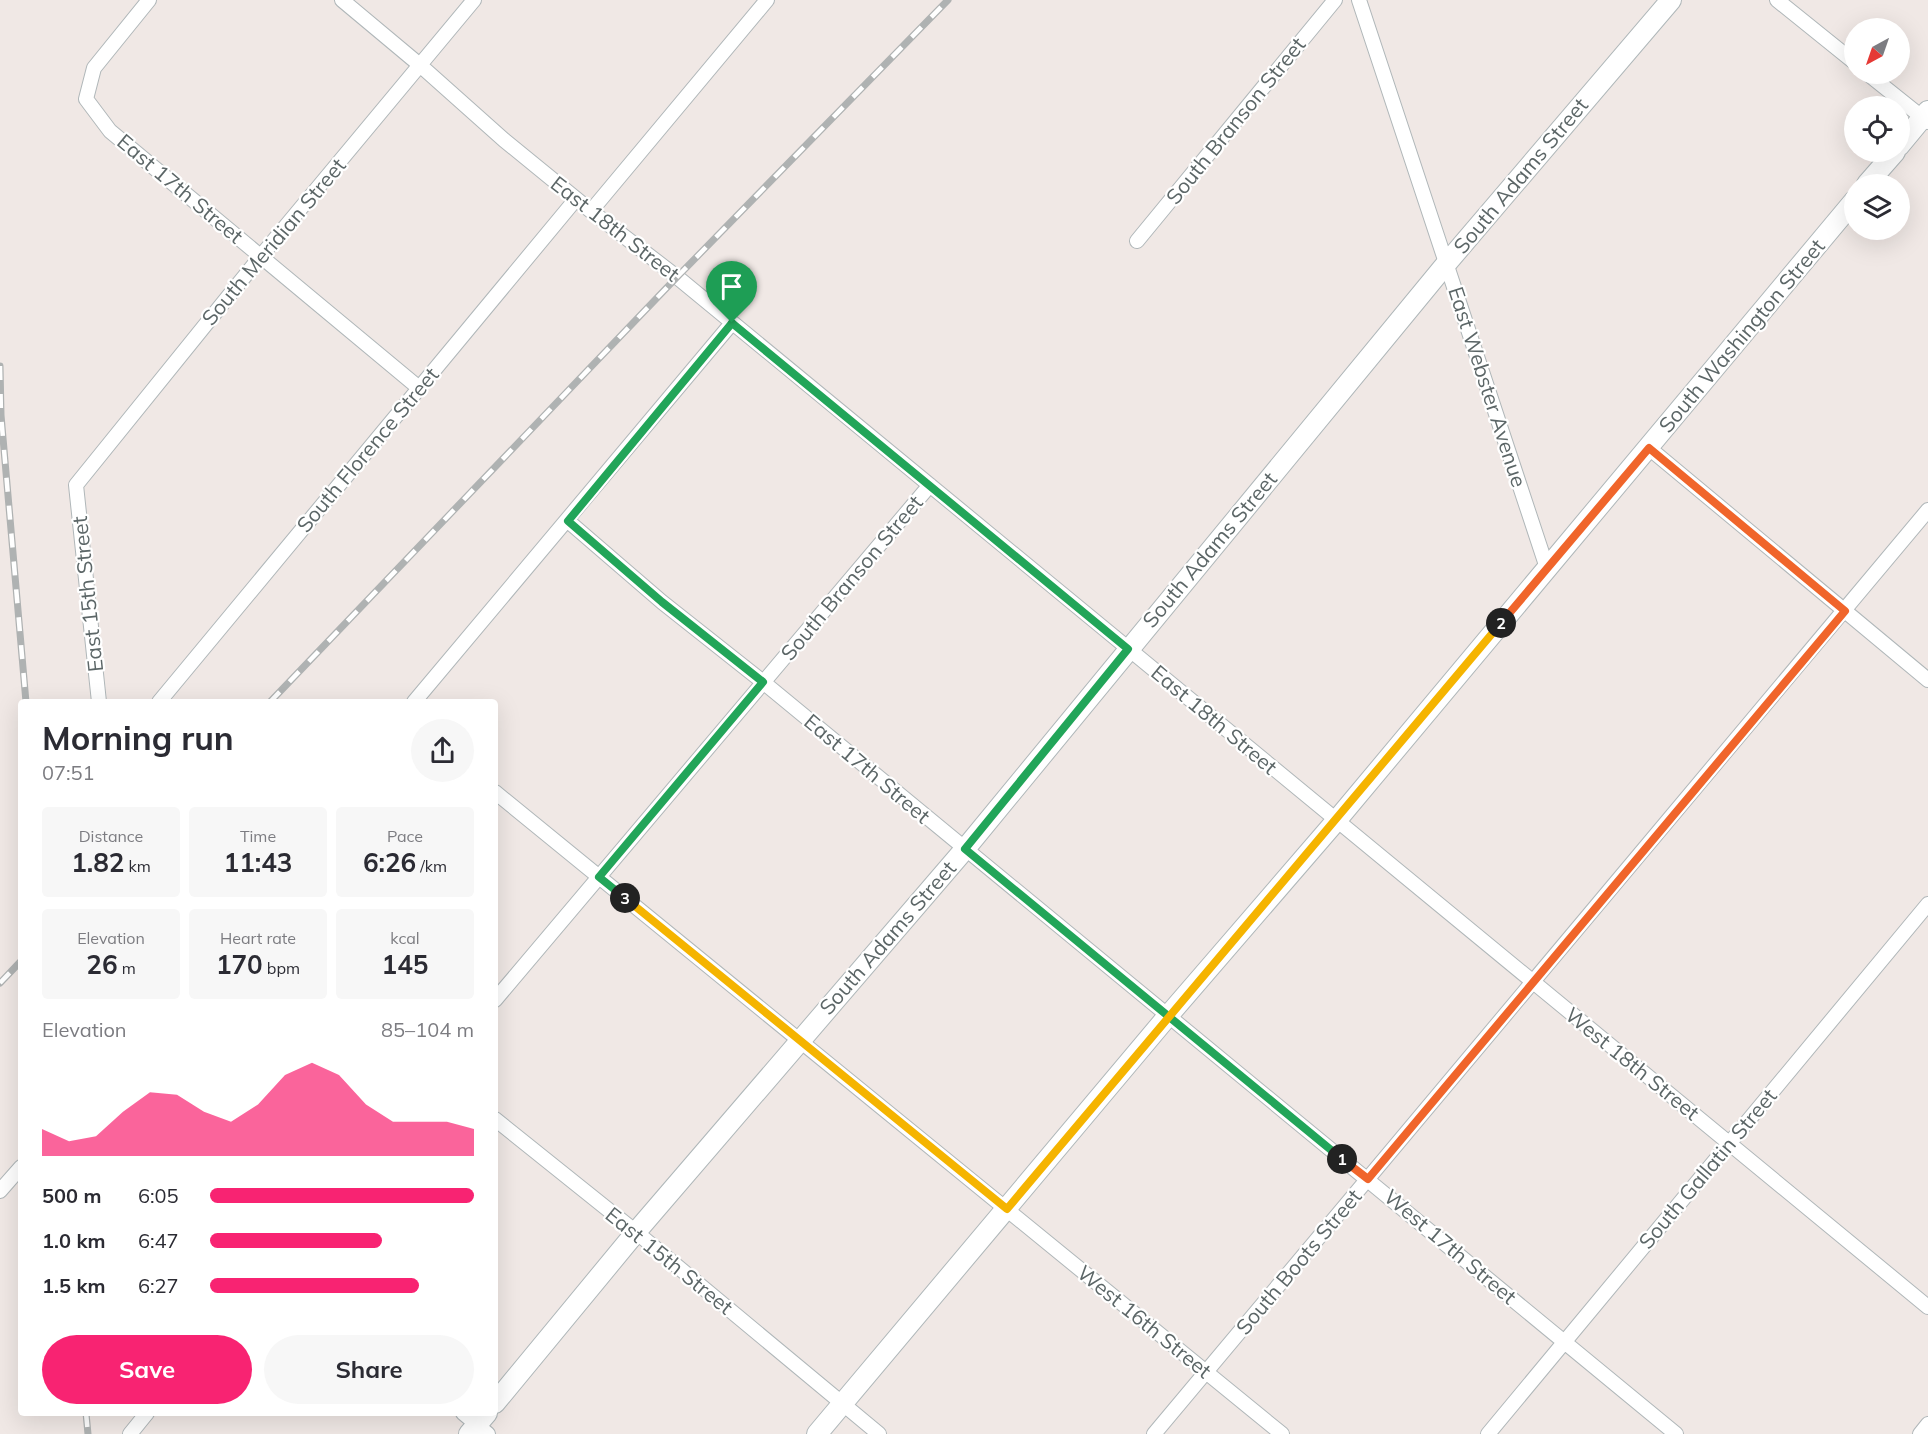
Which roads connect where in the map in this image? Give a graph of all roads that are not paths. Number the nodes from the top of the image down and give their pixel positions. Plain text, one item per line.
1 (149, 0) edge
2 (342, 0) edge
3 (474, 0) edge
4 (767, 0) edge
5 (1335, 0) edge
6 (1359, 0) edge
7 (1671, 0) edge
8 (1778, 0) edge
9 (1844, 54) edge
10 (421, 66) junction
11 (1881, 84) edge
12 (1926, 117) edge
13 (1910, 134) edge
14 (1886, 162) edge
15 (1876, 174) edge
16 (576, 199) junction
17 (591, 211) junction
18 (1844, 213) edge
19 (1137, 242) dead end
20 (261, 256) junction
21 (1446, 264) junction
22 (732, 323) junction
23 (419, 388) junction
24 (1649, 448) junction
25 (76, 485) joint
26 (930, 486) junction
27 (1928, 510) edge
28 (568, 521) junction
29 (1547, 568) junction
30 (1845, 611) junction
31 (1128, 649) junction
32 (1928, 681) edge
33 (763, 682) junction
34 (99, 699) edge
35 (161, 699) edge
36 (417, 699) edge
37 (498, 794) edge
38 (1336, 821) junction
39 (965, 849) junction
40 (599, 877) junction
41 (1928, 904) edge
42 (1533, 982) junction
43 (498, 996) edge
44 (1167, 1017) junction
45 (800, 1041) junction
46 (498, 1121) edge
47 (1730, 1144) junction
48 (18, 1170) edge
49 (1368, 1179) junction
50 (0, 1191) edge
51 (1007, 1209) junction
52 (636, 1232) junction
53 (1928, 1306) edge
54 (1565, 1343) junction
55 (1206, 1372) junction
56 (498, 1399) edge
57 (843, 1404) junction
58 (145, 1416) edge
59 (1928, 1424) edge
60 (130, 1434) edge
61 (817, 1434) edge
62 (879, 1434) edge
63 (1154, 1434) edge
64 (1282, 1434) edge
65 (1488, 1434) edge
66 (1676, 1434) edge
67 (1920, 1434) edge

1 - 20 street, East 17th Street
2 - 10 street, East 18th Street
3 - 10 street, South Meridian Street
4 - 17 street
5 - 19 street, South Branson Street
6 - 21 street, East Webster Avenue
7 - 21 main road, South Adams Street
8 - 9 street
10 - 16 street, East 18th Street
10 - 20 street, South Meridian Street
11 - 12 street
12 - 13 main road
14 - 15 main road
16 - 17 street, East 18th Street
16 - 23 street, South Florence Street
17 - 22 street, East 18th Street
18 - 24 main road, South Washington Street
20 - 23 street, East 17th Street
20 - 25 street, South Meridian Street
21 - 29 street, East Webster Avenue
21 - 31 main road, South Adams Street
22 - 26 street, East 18th Street
22 - 28 street
23 - 35 street, South Florence Street
24 - 29 main road, South Washington Street
24 - 30 street
25 - 34 street, East 15th Street
26 - 31 street, East 18th Street
26 - 33 street, South Branson Street
27 - 30 street, South Boots Street
28 - 33 street, East 17th Street
28 - 36 street
29 - 38 main road, South Washington Street
30 - 32 street
30 - 42 street, South Boots Street
31 - 38 street, East 18th Street
31 - 39 main road, South Adams Street
33 - 39 street, East 17th Street
33 - 40 street, South Branson Street
37 - 40 street, West 16th Street
38 - 42 street, West 18th Street
38 - 44 main road, South Washington Street
39 - 44 street, East 17th Street
39 - 45 main road, South Adams Street
40 - 43 street, South Branson Street
40 - 45 street, West 16th Street
41 - 47 street, South Gallatin Street
42 - 47 street, West 18th Street
42 - 49 street, South Boots Street
44 - 49 street, West 17th Street
44 - 51 main road, South Washington Street
45 - 51 street, West 16th Street
45 - 52 main road, South Adams Street
46 - 52 street, East 15th Street
47 - 53 street, West 18th Street
47 - 54 street, South Gallatin Street
48 - 50 street
49 - 54 street, West 17th Street
49 - 55 street, South Boots Street
51 - 55 street, West 16th Street
51 - 57 main road, South Washington Street
52 - 56 main road, South Adams Street
52 - 57 street, East 15th Street
54 - 65 street, South Gallatin Street
54 - 66 street, West 17th Street
55 - 63 street, South Boots Street
55 - 64 street, West 16th Street
57 - 61 main road, South Washington Street
57 - 62 street, East 15th Street
58 - 60 street
59 - 67 street

